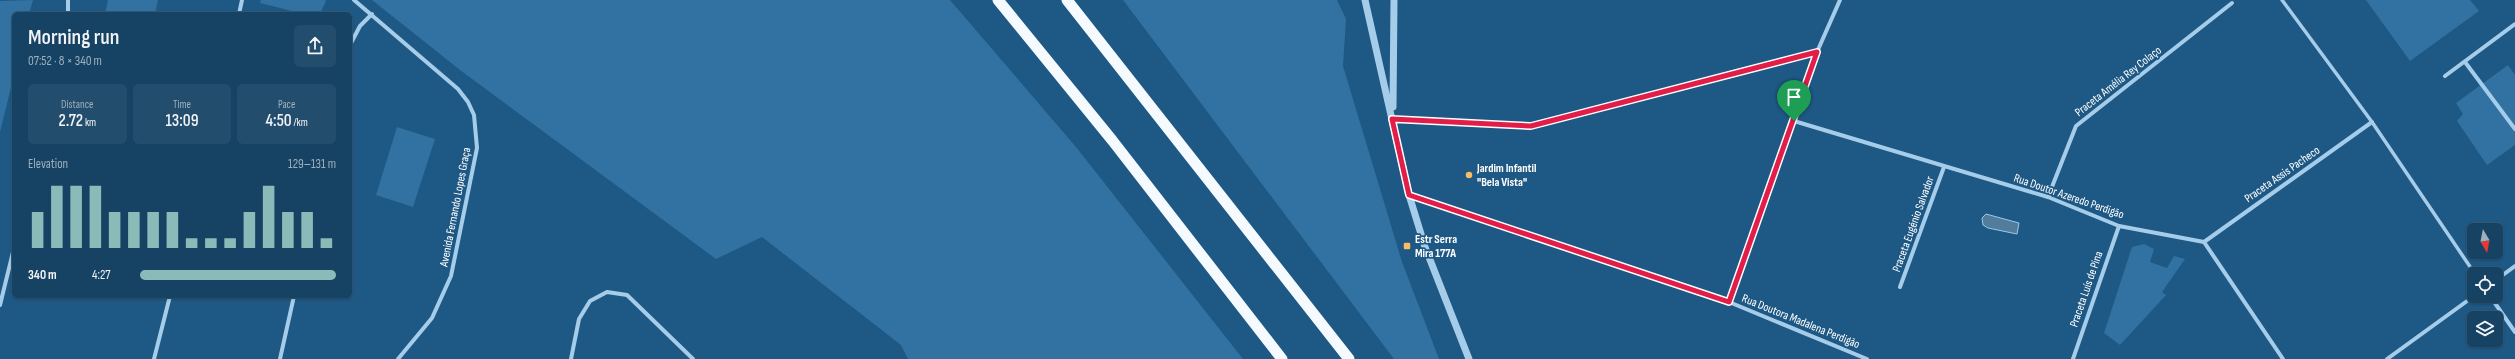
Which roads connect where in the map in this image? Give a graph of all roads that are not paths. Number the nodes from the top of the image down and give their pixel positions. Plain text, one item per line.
1 (68, 0) edge
2 (242, 0) edge
3 (354, 0) edge
4 (998, 0) edge
5 (1067, 0) edge
6 (1365, 0) edge
7 (1394, 0) edge
8 (1840, 0) edge
9 (2282, 0) edge
10 (2232, 3) dead end
11 (68, 12) edge
12 (239, 12) edge
13 (372, 14) junction
14 (2515, 24) edge
15 (352, 41) edge
16 (1817, 52) junction
17 (2465, 62) junction
18 (2445, 76) dead end
19 (1392, 119) junction
20 (1794, 121) junction
21 (2372, 122) junction
22 (2515, 129) edge
23 (1944, 167) junction
24 (1409, 195) junction
25 (2048, 197) junction
26 (2119, 226) junction
27 (2204, 242) junction
28 (12, 256) edge
29 (2515, 266) edge
30 (2470, 267) edge
31 (2503, 275) edge
32 (1900, 287) dead end
33 (169, 298) edge
34 (294, 298) edge
35 (2467, 301) edge
36 (1729, 302) junction
37 (2495, 303) edge
38 (0, 305) edge
39 (2515, 332) edge
40 (154, 359) edge
41 (280, 359) edge
42 (398, 359) edge
43 (571, 359) edge
44 (693, 359) edge
45 (1282, 359) edge
46 (1349, 359) edge
47 (1469, 359) edge
48 (1867, 359) edge
49 (2073, 359) edge
50 (2283, 359) edge
51 (2387, 359) edge

1 - 11 street
2 - 12 street
3 - 13 street, Avenida Fernando Lopes Graça
4 - 45 highway
5 - 46 highway
6 - 19 street
7 - 19 street
8 - 16 street
9 - 21 street
10 - 25 street, Praceta Amélia Rey Colaço
13 - 15 street
13 - 42 street, Avenida Fernando Lopes Graça
14 - 17 street
16 - 19 street
16 - 20 street
17 - 18 street
17 - 22 street
19 - 24 street
20 - 23 street, Rua Doutor Azeredo Perdigão
20 - 36 street
21 - 27 street, Praceta Assis Pacheco
21 - 30 street
23 - 25 street, Rua Doutor Azeredo Perdigão
23 - 32 street, Praceta Eugénio Salvador
24 - 36 street, Rua Doutora Madalena Perdigão
24 - 47 street
25 - 26 street, Rua Doutor Azeredo Perdigão
26 - 27 street, Rua Doutor Azeredo Perdigão
26 - 49 street, Praceta Luís de Pina
27 - 50 street
28 - 38 street
29 - 31 street
33 - 40 street
34 - 41 street
35 - 51 street
36 - 48 street, Rua Doutora Madalena Perdigão
37 - 39 street
43 - 44 street

